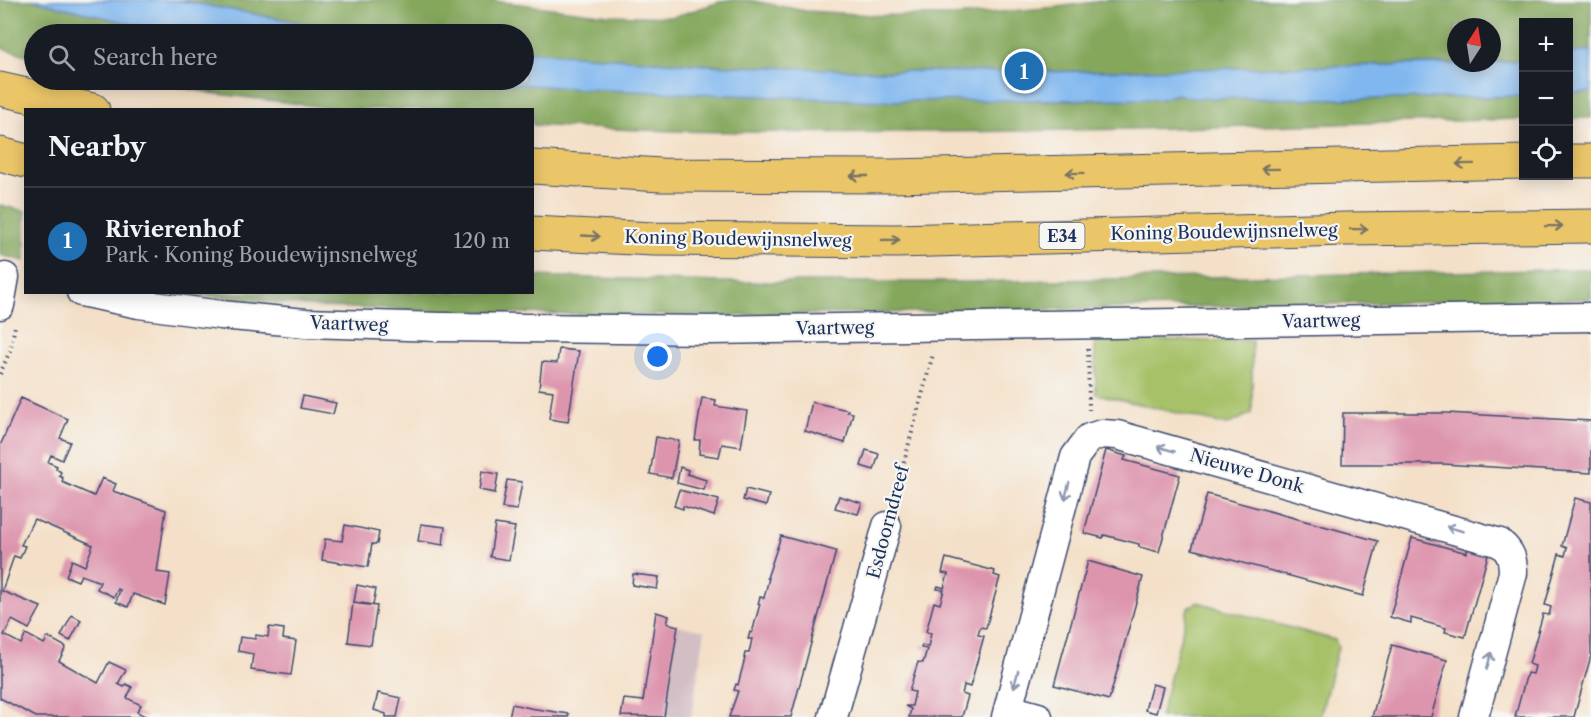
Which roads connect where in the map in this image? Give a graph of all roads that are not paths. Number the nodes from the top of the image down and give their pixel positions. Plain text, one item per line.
1 (0, 89) edge
2 (84, 108) edge
3 (0, 154) edge
4 (24, 160) edge
5 (1573, 161) edge
6 (1591, 161) edge
7 (1519, 162) edge
8 (534, 167) edge
9 (1591, 226) edge
10 (534, 233) edge
11 (91, 294) edge
12 (1591, 317) edge
13 (887, 526) road end
14 (1007, 713) edge
15 (833, 717) edge
16 (1038, 717) edge
17 (1473, 717) edge

1 - 2 highway
3 - 4 highway
5 - 6 highway
7 -> 8 highway
10 -> 9 highway, Koning Boudewijnsnelweg / E34
11 - 12 street, Vaartweg
13 - 15 street, Esdoorndreef
14 - 16 street
17 -> 14 street, Nieuwe Donk

